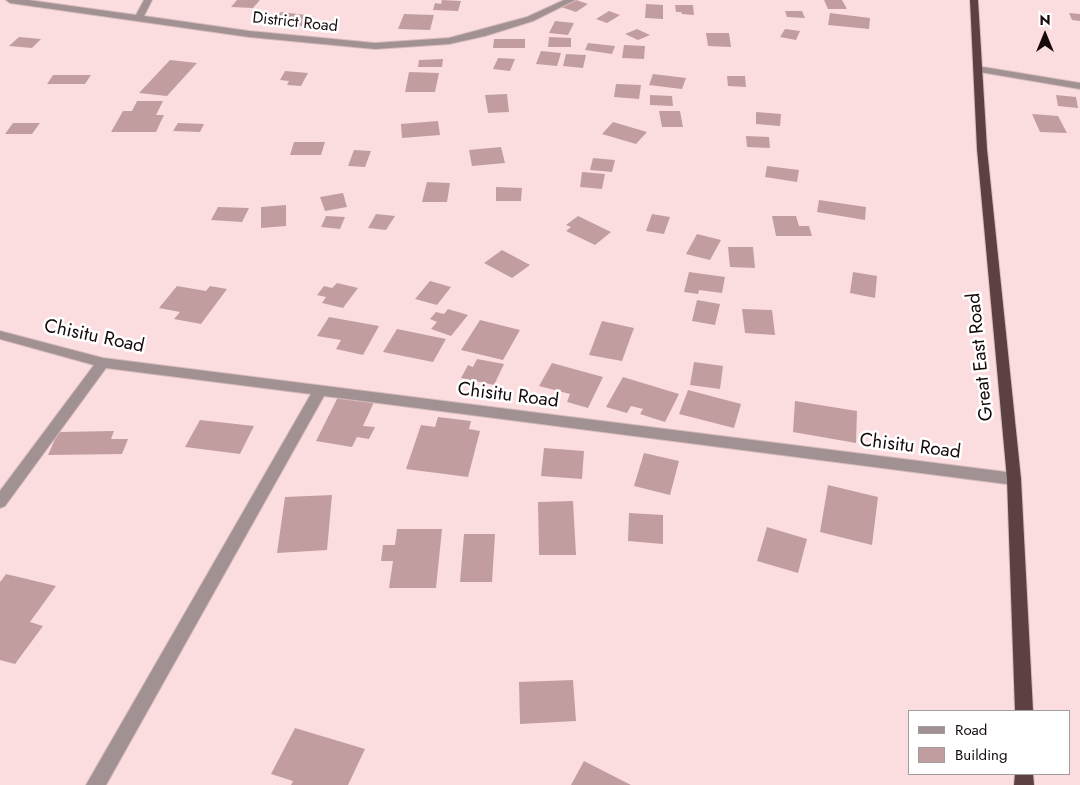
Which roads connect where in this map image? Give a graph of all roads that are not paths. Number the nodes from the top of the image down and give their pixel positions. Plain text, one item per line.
1 (10, 0) edge
2 (148, 0) edge
3 (571, 0) edge
4 (974, 0) edge
5 (139, 17) junction
6 (977, 70) junction
7 (1080, 86) edge
8 (0, 335) edge
9 (103, 363) junction
10 (320, 390) junction
11 (1014, 479) junction
12 (0, 502) edge
13 (1024, 710) edge
14 (96, 785) edge

1 - 5 street, District Road
2 - 5 street
3 - 5 street, District Road
4 - 6 highway, Great East Road
6 - 7 street
6 - 11 highway, Great East Road
8 - 9 street, Chisitu Road
9 - 10 street, Chisitu Road
9 - 12 street
10 - 11 street, Chisitu Road
10 - 14 street
11 - 13 highway, Great East Road

